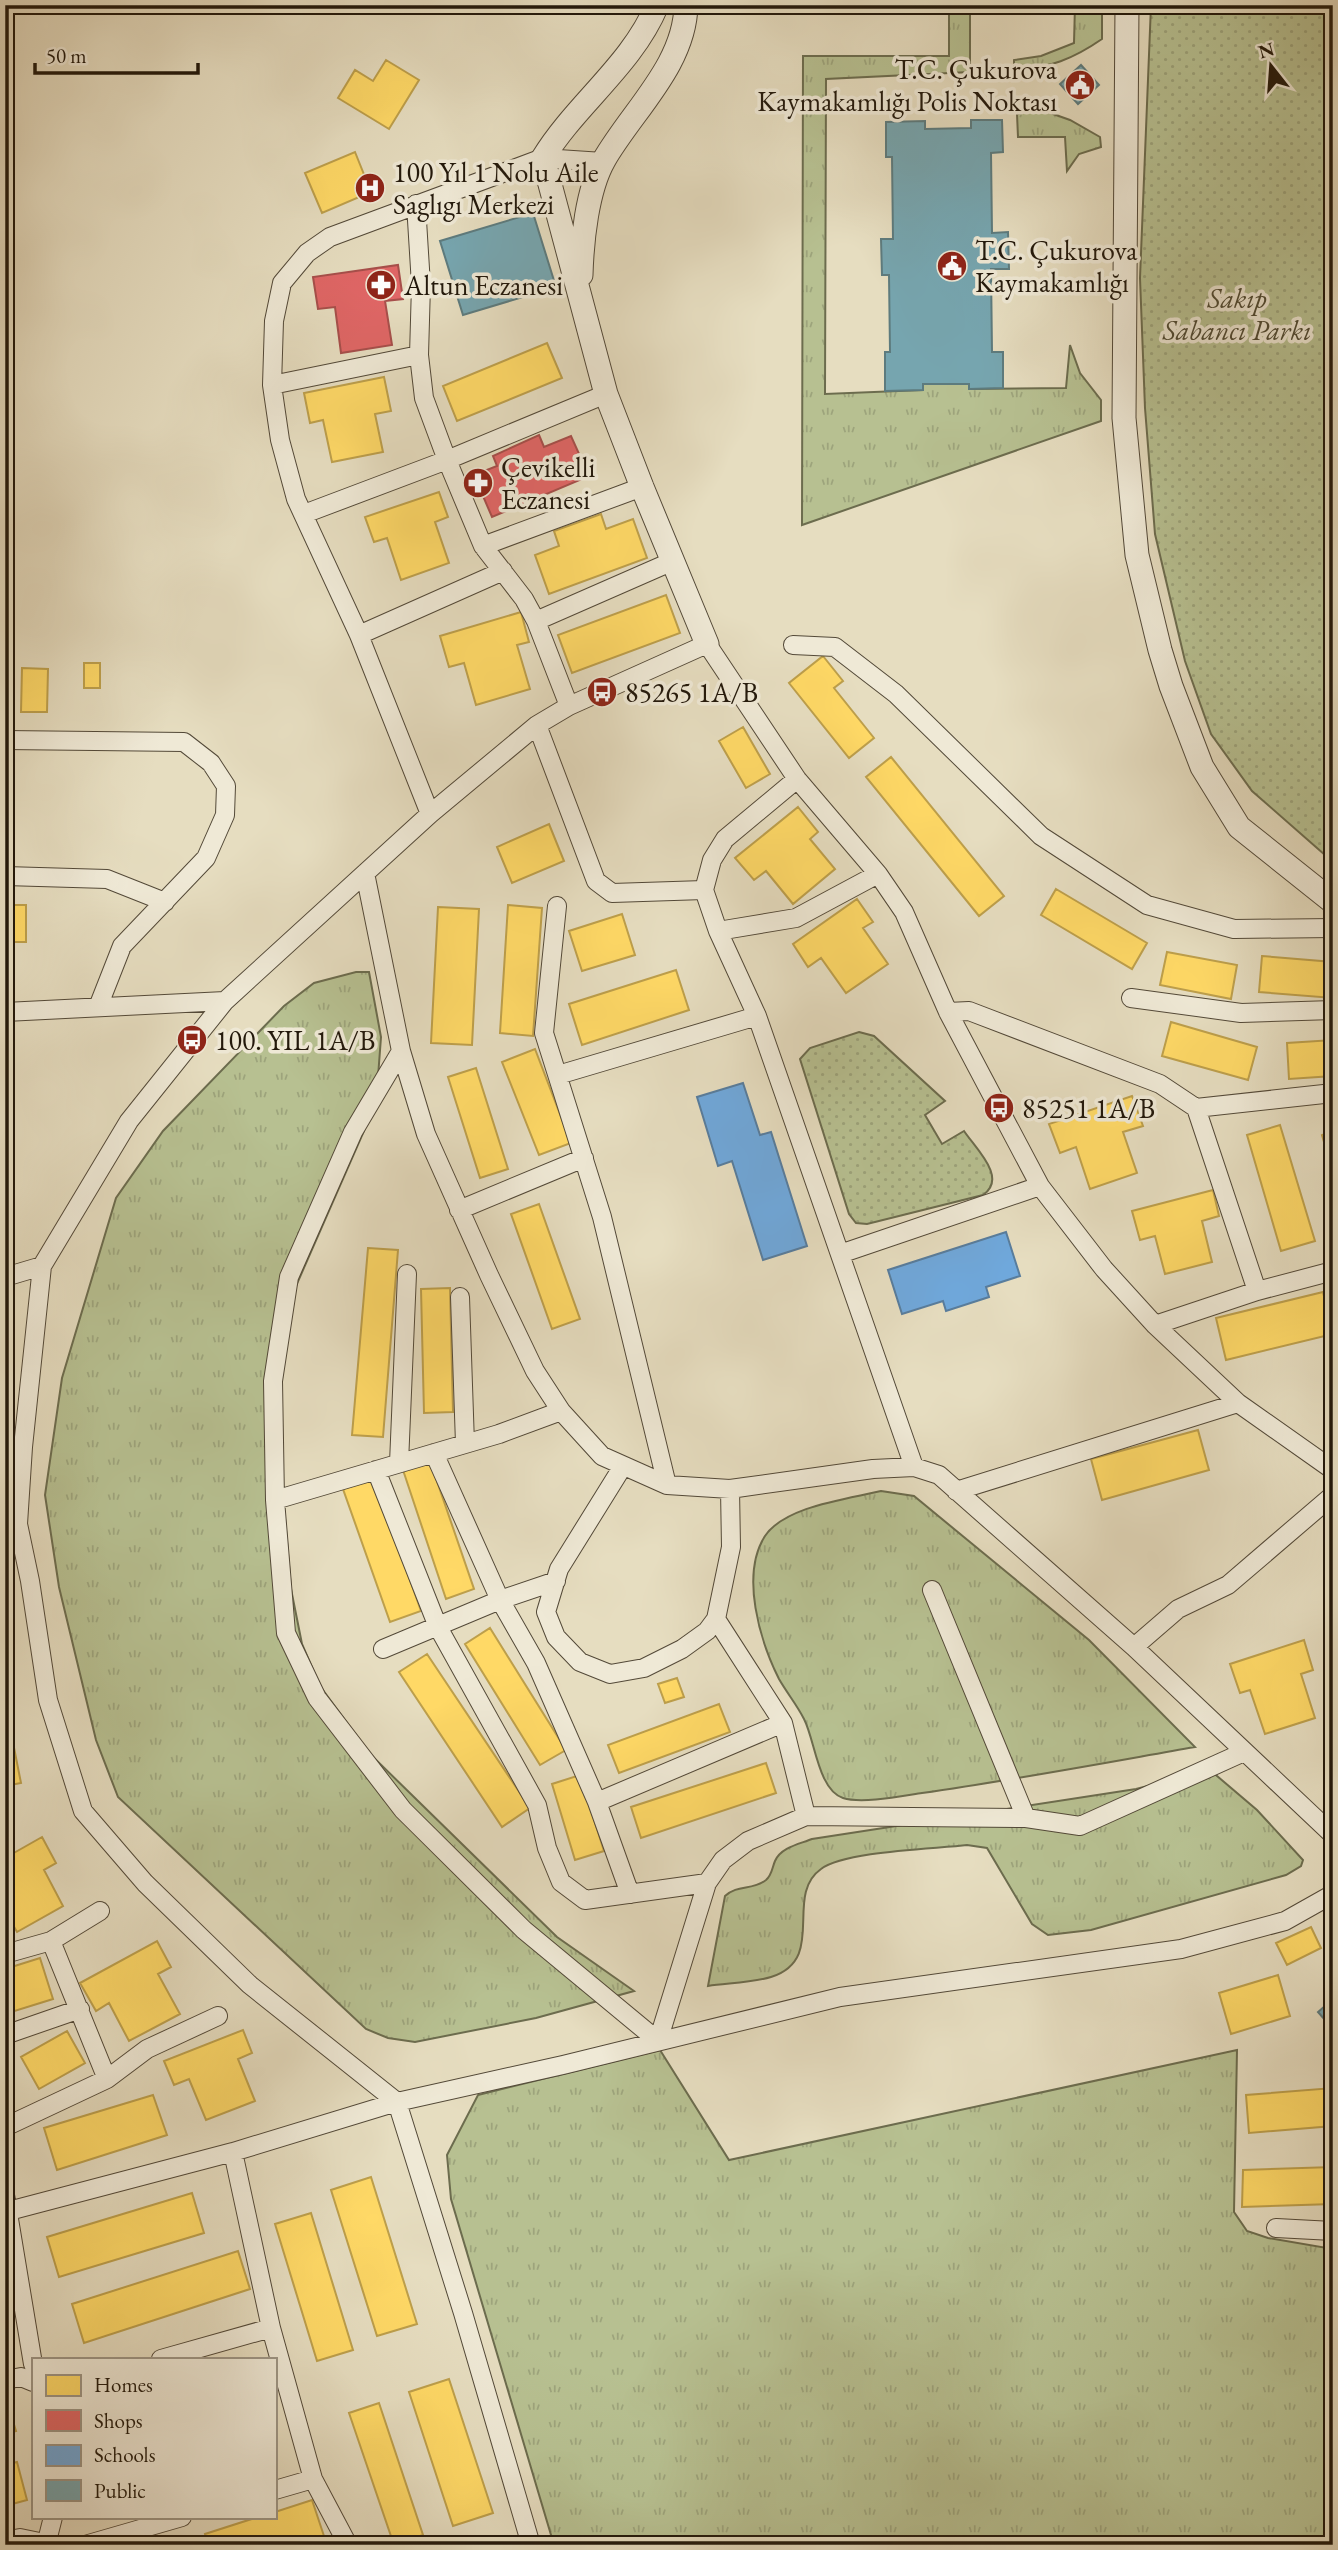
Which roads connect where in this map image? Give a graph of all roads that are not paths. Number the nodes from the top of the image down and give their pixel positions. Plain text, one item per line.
1 (657, 5) edge
2 (686, 5) edge
3 (1127, 5) edge
4 (543, 158) junction
5 (603, 162) junction
6 (416, 204) junction
7 (581, 296) junction
8 (419, 355) junction
9 (272, 385) junction
10 (606, 394) junction
11 (447, 460) junction
12 (642, 487) junction
13 (304, 514) junction
14 (483, 546) junction
15 (673, 561) junction
16 (503, 571) junction
17 (536, 621) junction
18 (359, 635) junction
19 (707, 644) junction
20 (793, 645) dead end
21 (569, 706) junction
22 (537, 725) junction
23 (5, 740) edge
24 (797, 779) junction
25 (430, 814) junction
26 (365, 873) junction
27 (878, 874) junction
28 (5, 876) edge
29 (704, 890) junction
30 (165, 902) junction
31 (1333, 902) edge
32 (557, 906) dead end
33 (1333, 928) edge
34 (718, 931) junction
35 (1131, 998) dead end
36 (225, 1001) junction
37 (98, 1007) junction
38 (1333, 1010) edge
39 (6, 1012) edge
40 (948, 1012) junction
41 (757, 1016) junction
42 (401, 1051) junction
43 (558, 1076) junction
44 (1333, 1093) edge
45 (1196, 1108) junction
46 (584, 1158) junction
47 (1040, 1186) junction
48 (459, 1210) junction
49 (840, 1254) junction
50 (41, 1266) junction
51 (1333, 1271) edge
52 (407, 1274) dead end
53 (5, 1277) edge
54 (1257, 1291) junction
55 (460, 1297) dead end
56 (1155, 1325) junction
57 (1238, 1403) junction
58 (561, 1411) junction
59 (465, 1444) junction
60 (434, 1453) junction
61 (399, 1463) junction
62 (623, 1466) junction
63 (914, 1467) junction
64 (376, 1470) junction
65 (1333, 1470) edge
66 (667, 1485) junction
67 (730, 1489) junction
68 (956, 1491) junction
69 (1333, 1495) edge
70 (275, 1500) junction
71 (556, 1581) junction
72 (932, 1590) dead end
73 (500, 1600) junction
74 (716, 1619) junction
75 (439, 1627) junction
76 (1134, 1647) junction
77 (383, 1649) dead end
78 (783, 1723) junction
79 (1244, 1752) junction
80 (597, 1802) junction
81 (806, 1816) junction
82 (1026, 1818) junction
83 (1333, 1835) edge
84 (707, 1883) junction
85 (630, 1894) junction
86 (1333, 1894) edge
87 (100, 1911) dead end
88 (51, 1941) junction
89 (5, 1955) edge
90 (80, 2009) junction
91 (218, 2016) dead end
92 (5, 2035) edge
93 (658, 2042) junction
94 (107, 2079) junction
95 (397, 2102) junction
96 (5, 2127) edge
97 (233, 2152) junction
98 (6, 2206) edge
99 (1276, 2228) dead end
100 (1333, 2231) edge
101 (271, 2329) junction
102 (32, 2358) edge
103 (165, 2358) edge
104 (5, 2379) edge
105 (32, 2382) edge
106 (313, 2479) junction
107 (276, 2490) edge
108 (53, 2518) edge
109 (179, 2518) edge
110 (5, 2541) edge
111 (49, 2544) edge
112 (85, 2545) edge
113 (348, 2545) edge
114 (531, 2545) edge

1 - 4 street
2 - 5 street
3 - 31 street
4 - 5 street
4 - 6 street
4 - 7 street
5 - 7 street
6 - 8 street
6 - 9 street
7 - 10 street
8 - 9 street
8 - 11 street
9 - 13 street
10 - 11 street
10 - 12 street
11 - 13 street
11 - 14 street
12 - 14 street
12 - 15 street
13 - 18 street
14 - 16 street
15 - 17 street
15 - 19 street
16 - 17 street
16 - 18 street
17 - 21 street
18 - 25 street
19 - 21 street
19 - 24 street
20 - 33 street
21 - 22 street
22 - 25 street
22 - 29 street
23 - 30 street
24 - 27 street
24 - 29 street
25 - 26 street
26 - 36 street
26 - 42 street
27 - 34 street
27 - 40 street
28 - 30 street
29 - 34 street
30 - 37 street
32 - 43 street
34 - 41 street
35 - 38 street
36 - 37 street
36 - 50 street
37 - 39 street
40 - 45 street
40 - 47 street
41 - 43 street
41 - 49 street
42 - 48 street
42 - 70 street
43 - 46 street
44 - 45 street
45 - 54 street
46 - 48 street
46 - 66 street
47 - 49 street
47 - 56 street
48 - 58 street
49 - 63 street
50 - 53 street
50 - 95 street
51 - 54 street
52 - 61 street
54 - 56 street
55 - 59 street
56 - 57 street
57 - 65 street
57 - 68 street
58 - 59 street
58 - 62 street
59 - 60 street
60 - 61 street
60 - 73 street
61 - 64 street
62 - 66 street
62 - 71 street
63 - 67 street
63 - 68 street
64 - 70 street
64 - 75 street
66 - 67 street
67 - 74 street
68 - 76 street
69 - 76 street
70 - 93 street
71 - 73 street
71 - 74 street
72 - 82 street
73 - 75 street
73 - 80 street
74 - 78 street
75 - 77 street
75 - 85 street
76 - 79 street
78 - 80 street
78 - 81 street
79 - 82 street
79 - 83 street
80 - 85 street
81 - 82 street
81 - 84 street
84 - 85 street
84 - 93 street
86 - 93 street
87 - 88 street
88 - 89 street
88 - 90 street
90 - 92 street
90 - 94 street
91 - 94 street
93 - 95 street
94 - 96 street
95 - 97 street
95 - 114 street
97 - 98 street
97 - 101 street
98 - 102 street
99 - 100 street
101 - 103 street
101 - 106 street
104 - 105 street
106 - 107 street
106 - 113 street
108 - 111 street
109 - 112 street
110 - 111 street

